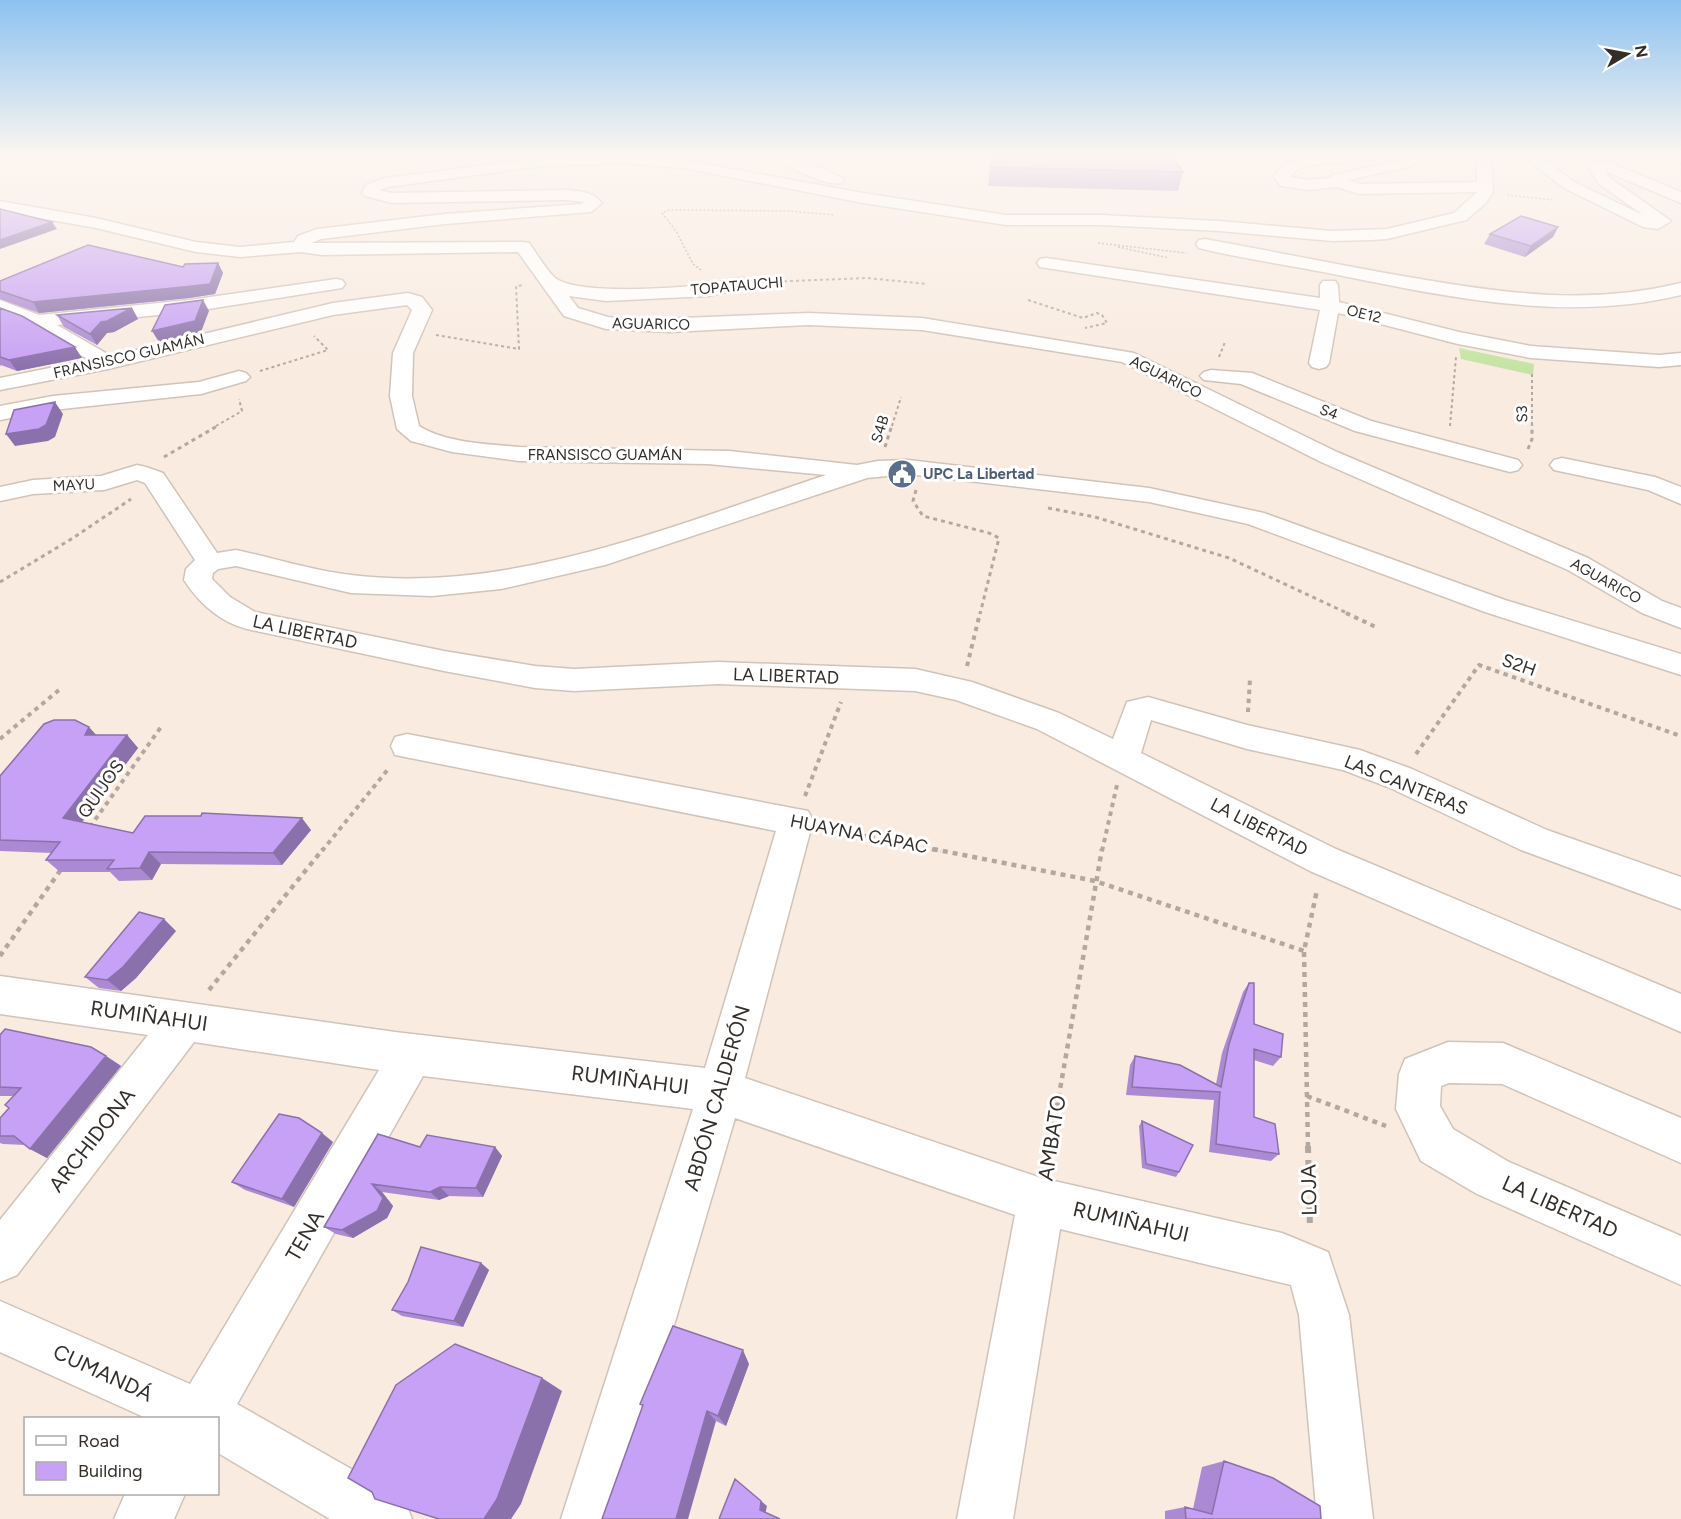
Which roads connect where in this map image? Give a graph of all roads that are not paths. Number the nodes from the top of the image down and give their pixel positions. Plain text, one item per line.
1 (112, 227) edge
2 (377, 227) edge
3 (1066, 227) edge
4 (1230, 227) edge
5 (1418, 227) edge
6 (300, 247) junction
7 (1046, 263) dead end
8 (1329, 269) junction
9 (549, 282) junction
10 (744, 283) road end
11 (336, 284) dead end
12 (1681, 289) edge
13 (0, 306) edge
14 (1330, 306) junction
15 (38, 321) junction
16 (1681, 359) edge
17 (108, 363) junction
18 (1319, 363) dead end
19 (1211, 376) dead end
20 (239, 377) road end
21 (0, 384) edge
22 (0, 413) edge
23 (1510, 465) road end
24 (1562, 465) dead end
25 (869, 470) junction
26 (0, 494) edge
27 (1681, 497) edge
28 (210, 562) junction
29 (1681, 619) edge
30 (1681, 665) edge
31 (406, 746) road end
32 (1123, 758) junction
33 (795, 821) joint
34 (1681, 893) edge
35 (0, 995) edge
36 (1681, 1013) edge
37 (184, 1022) junction
38 (412, 1054) junction
39 (720, 1091) junction
40 (1681, 1141) edge
41 (1041, 1201) junction
42 (0, 1258) edge
43 (1681, 1261) edge
44 (0, 1326) edge
45 (202, 1417) edge
46 (207, 1417) edge
47 (219, 1426) edge
48 (156, 1495) edge
49 (142, 1519) edge
50 (384, 1519) edge
51 (589, 1519) edge
52 (985, 1519) edge
53 (1345, 1519) edge

1 - 6 street
2 - 6 street
3 - 8 street
4 - 5 street
6 - 9 street, AGUARICO
7 - 14 street, OE12
8 - 12 street
8 - 14 street
9 - 10 street, TOPATAUCHI
9 - 29 street, AGUARICO
11 - 15 street
13 - 15 street
14 - 16 street, OE12
14 - 18 street
15 - 17 street
17 - 21 street, FRANSISCO GUAMÁN
17 - 25 street, FRANSISCO GUAMÁN
19 - 23 street, S4
20 - 22 street
24 - 27 street
25 - 28 street
25 - 30 street
26 - 28 street, MAYU
28 - 32 street, LA LIBERTAD
31 - 33 street, HUAYNA CÁPAC
32 - 34 street, LAS CANTERAS
32 - 36 street, LA LIBERTAD
33 - 39 street, ABDÓN CALDERÓN
35 - 37 street, RUMIÑAHUI
37 - 38 street, RUMIÑAHUI
37 - 42 street, ARCHIDONA
38 - 39 street, RUMIÑAHUI
38 - 46 street, TENA
39 - 41 street, RUMIÑAHUI
39 - 51 street, ABDÓN CALDERÓN
40 - 43 street, LA LIBERTAD
41 - 52 street, AMBATO
41 - 53 street, RUMIÑAHUI
44 - 45 street, CUMANDÁ
47 - 50 street, CUMANDÁ
48 - 49 street

